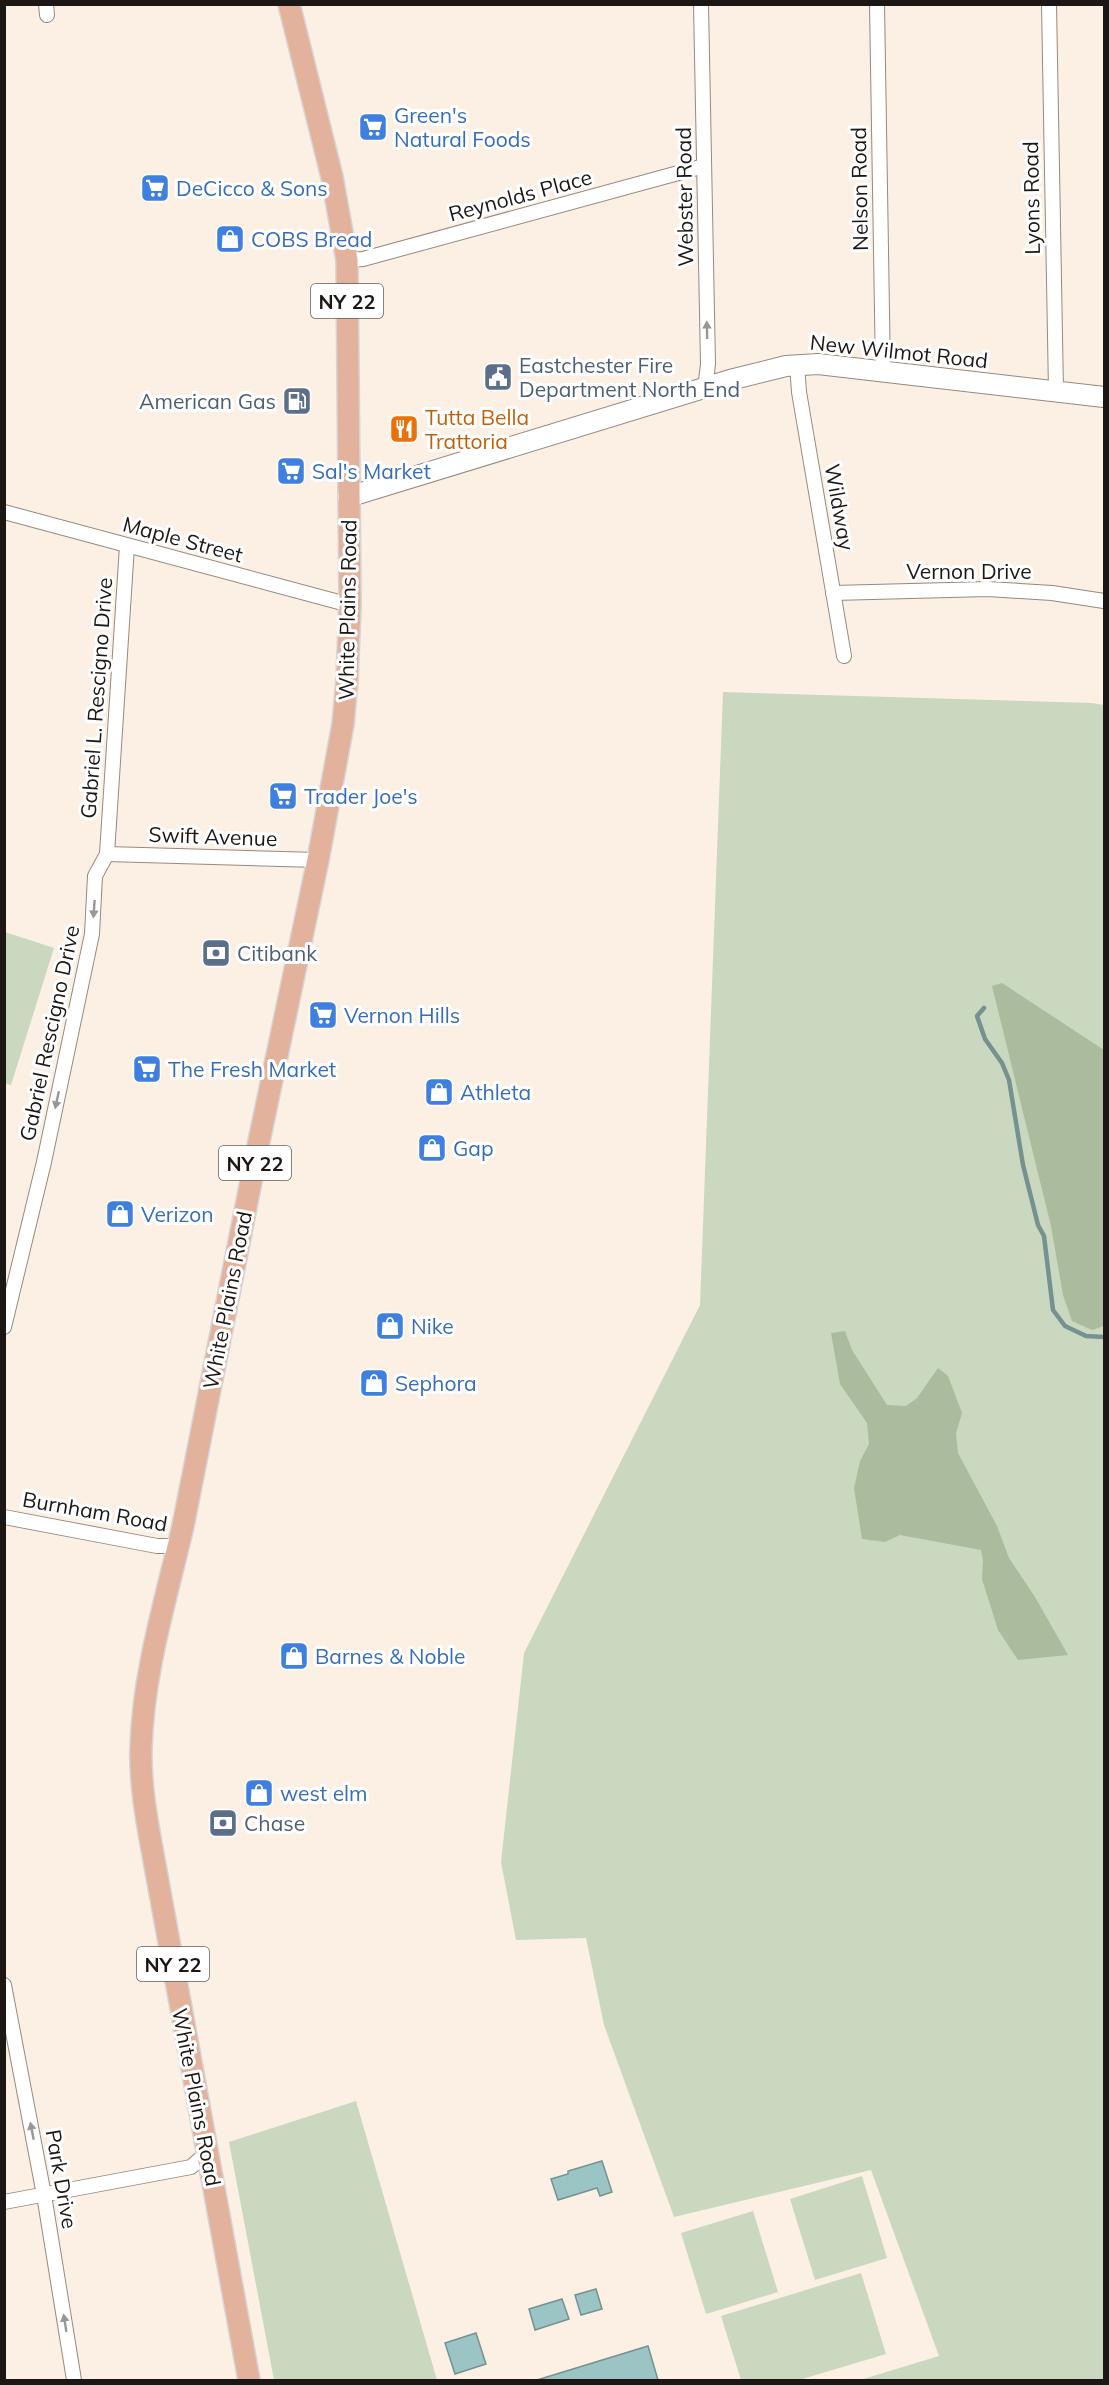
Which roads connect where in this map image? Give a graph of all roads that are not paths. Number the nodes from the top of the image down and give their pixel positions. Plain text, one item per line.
1 (288, 4) edge
2 (701, 4) edge
3 (877, 4) edge
4 (1049, 4) edge
5 (704, 166) junction
6 (347, 260) junction
7 (797, 364) junction
8 (883, 372) junction
9 (705, 389) junction
10 (1056, 392) junction
11 (1104, 397) edge
12 (348, 498) junction
13 (4, 512) edge
14 (127, 546) junction
15 (833, 593) junction
16 (1104, 601) edge
17 (351, 604) junction
18 (844, 656) dead end
19 (107, 854) junction
20 (318, 860) junction
21 (4, 1327) edge
22 (4, 1517) edge
23 (178, 1546) junction
24 (4, 1986) edge
25 (208, 2152) junction
26 (44, 2195) junction
27 (4, 2202) edge
28 (74, 2380) edge
29 (249, 2380) edge

1 - 6 main road, White Plains Road / NY 22
2 - 5 street, Webster Road
3 - 8 street, Nelson Road
4 - 10 street, Lyons Road
5 - 6 street, Reynolds Place
9 -> 5 street, Webster Road
6 - 12 main road, White Plains Road / NY 22
7 - 8 street, New Wilmot Road
7 - 9 street, New Wilmot Road
7 - 15 street, Wildway
8 - 10 street, New Wilmot Road
9 - 12 street, New Wilmot Road
10 - 11 street, New Wilmot Road
12 - 17 main road, White Plains Road / NY 22
13 - 14 street, Maple Street
14 - 17 street, Maple Street
14 - 19 street, Gabriel L. Rescigno Drive
15 - 16 street, Vernon Drive
15 - 18 street, Wildway
17 - 20 main road, White Plains Road / NY 22
19 - 20 street, Swift Avenue
19 -> 21 street, Gabriel Rescigno Drive
20 - 23 main road, White Plains Road / NY 22
22 - 23 street, Burnham Road
23 - 25 main road, White Plains Road / NY 22
26 -> 24 street, Park Drive
25 - 26 street
25 - 29 main road, White Plains Road / NY 22
26 - 27 street
28 -> 26 street, Park Drive

